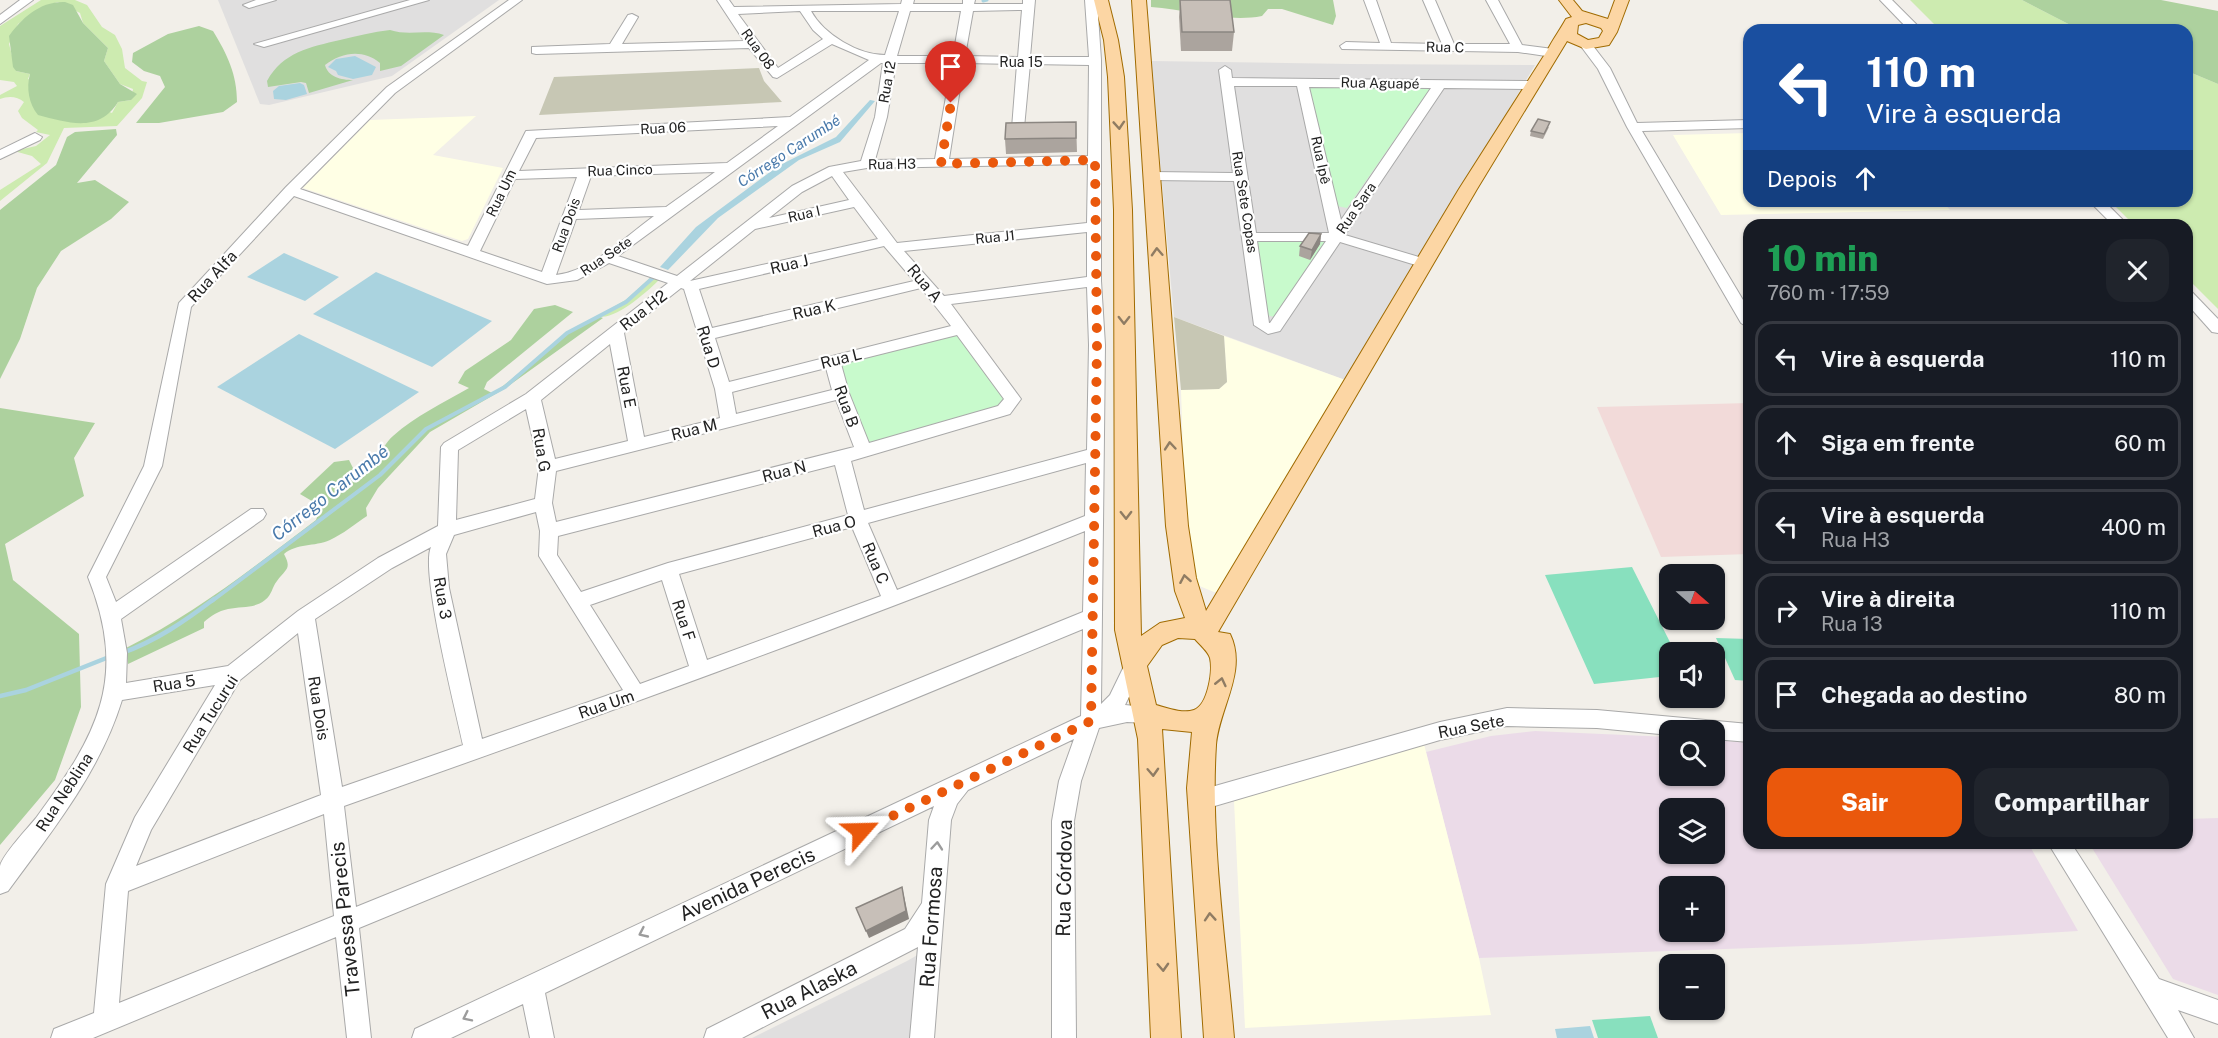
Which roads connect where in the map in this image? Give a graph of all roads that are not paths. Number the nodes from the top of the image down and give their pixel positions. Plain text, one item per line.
1 (27, 0) edge
2 (270, 0) edge
3 (423, 0) edge
4 (516, 0) edge
5 (723, 0) edge
6 (1091, 0) edge
7 (1101, 0) edge
8 (1139, 0) edge
9 (1370, 0) edge
10 (1429, 0) edge
11 (1492, 0) edge
12 (1561, 0) edge
13 (1566, 0) edge
14 (1614, 0) edge
15 (1622, 0) edge
16 (1886, 0) edge
17 (908, 3) edge
18 (968, 3) edge
19 (779, 4) edge
20 (844, 4) edge
21 (1028, 4) edge
22 (249, 5) dead end
23 (804, 8) junction
24 (732, 11) junction
25 (632, 16) dead end
26 (1590, 19) junction
27 (0, 21) edge
28 (1910, 24) edge
29 (1570, 26) junction
30 (1607, 37) junction
31 (832, 39) junction
32 (1582, 43) junction
33 (260, 44) dead end
34 (752, 44) junction
35 (1346, 46) dead end
36 (1387, 46) junction
37 (1450, 47) junction
38 (614, 48) junction
39 (1518, 48) junction
40 (536, 50) dead end
41 (1554, 52) junction
42 (1144, 58) junction
43 (895, 60) junction
44 (958, 62) junction
45 (1023, 62) junction
46 (1101, 63) junction
47 (1604, 68) junction
48 (1226, 76) joint
49 (1302, 83) junction
50 (1440, 84) junction
51 (1533, 85) junction
52 (795, 121) junction
53 (1743, 124) edge
54 (1633, 127) junction
55 (1018, 128) edge
56 (531, 134) joint
57 (35, 137) dead end
58 (0, 155) edge
59 (1095, 160) junction
60 (867, 164) junction
61 (941, 164) junction
62 (732, 167) junction
63 (834, 170) junction
64 (586, 171) junction
65 (509, 175) junction
66 (1152, 176) junction
67 (1242, 177) junction
68 (291, 190) junction
69 (857, 202) junction
70 (2102, 207) edge
71 (671, 211) junction
72 (569, 215) junction
73 (2115, 219) edge
74 (1094, 226) junction
75 (751, 227) junction
76 (1251, 237) junction
77 (1337, 237) junction
78 (891, 245) junction
79 (472, 252) junction
80 (607, 257) junction
81 (1424, 263) junction
82 (547, 279) junction
83 (1094, 281) junction
84 (685, 284) junction
85 (924, 284) junction
86 (940, 301) junction
87 (2193, 301) edge
88 (1743, 313) edge
89 (2218, 328) edge
90 (960, 329) junction
91 (1269, 329) joint
92 (616, 332) junction
93 (705, 335) junction
94 (832, 360) junction
95 (723, 388) junction
96 (841, 393) junction
97 (532, 398) junction
98 (1013, 399) joint
99 (729, 420) junction
100 (637, 442) junction
101 (450, 447) joint
102 (864, 451) junction
103 (1094, 455) junction
104 (841, 456) junction
105 (548, 467) junction
106 (543, 503) junction
107 (257, 514) dead end
108 (858, 520) junction
109 (1093, 520) junction
110 (447, 530) junction
111 (549, 531) junction
112 (668, 570) junction
113 (1232, 583) junction
114 (892, 600) junction
115 (576, 602) junction
116 (112, 615) junction
117 (305, 616) junction
118 (1092, 617) junction
119 (1204, 631) junction
120 (1221, 653) junction
121 (1134, 666) junction
122 (700, 669) junction
123 (233, 674) junction
124 (115, 693) junction
125 (636, 694) junction
126 (1212, 711) junction
127 (1147, 714) junction
128 (1097, 719) junction
129 (1743, 732) edge
130 (474, 749) junction
131 (962, 783) junction
132 (333, 800) junction
133 (1201, 800) junction
134 (922, 801) junction
135 (941, 816) junction
136 (2063, 849) edge
137 (0, 882) edge
138 (117, 884) junction
139 (933, 904) junction
140 (345, 924) junction
141 (903, 942) junction
142 (928, 971) junction
143 (531, 986) junction
144 (2150, 988) junction
145 (2218, 1012) edge
146 (105, 1021) junction
147 (63, 1038) edge
148 (359, 1038) edge
149 (424, 1038) edge
150 (542, 1038) edge
151 (716, 1038) edge
152 (922, 1038) edge
153 (1064, 1038) edge
154 (1166, 1038) edge
155 (1218, 1038) edge
156 (2182, 1038) edge

1 - 27 street
2 - 22 street
3 - 33 street
4 - 68 street, Rua Alfa
5 - 24 street, Rua 08
6 - 46 street
7 - 46 main road
8 - 42 main road
9 - 36 street
10 - 37 street
11 - 39 street
12 - 29 main road
13 - 26 main road
14 - 26 main road
15 - 30 main road
16 - 28 street
17 - 18 street
17 - 20 street
17 - 43 street, Rua 12
18 - 21 street
18 - 44 street
19 - 23 street
19 - 24 street
20 - 23 street
21 - 45 street
23 - 31 street, Rua 15
24 - 34 street, Rua 08
25 - 38 street
26 - 29 main road
26 - 30 main road
29 - 32 main road
29 - 41 main road
30 - 32 main road
30 - 47 street
31 - 34 street, Rua 08
31 - 43 street, Rua 15
32 - 41 main road
32 - 47 street
34 - 38 street
35 - 36 street, Rua C
36 - 37 street, Rua C
37 - 39 street, Rua C
38 - 40 street
39 - 41 street, Rua C
41 - 51 main road
42 - 46 main road
42 - 46 main road
42 - 66 main road
43 - 44 street, Rua 15
43 - 52 street, Rua Sete
43 - 60 street, Rua 12
44 - 45 street, Rua 15
44 - 61 street
45 - 46 street, Rua 15
45 - 55 street
46 - 59 street
46 -> 121 main road
47 - 54 street
48 - 49 street, Rua Aguapé
48 - 67 street, Rua Sete Copas
49 - 50 street, Rua Aguapé
49 - 77 street, Rua Ipê
50 - 51 street, Rua Aguapé
50 - 77 street, Rua Sara
51 - 81 main road
52 - 56 street, Rua 06
52 - 62 street, Rua Sete
53 - 54 street
54 - 88 street
56 - 65 street, Rua Um
57 - 58 street
59 - 61 street, Rua H3
59 - 74 street
60 - 61 street, Rua H3
60 - 63 street, Rua H3
62 - 64 street, Rua Cinco
62 - 71 street, Rua Sete
63 - 69 street, Rua A
63 - 75 street, Rua H2
64 - 65 street, Rua Cinco
64 - 72 street, Rua Dois
65 - 79 street, Rua Um
66 - 67 street
119 -> 66 main road
67 - 76 street, Rua Sete Copas
68 - 79 street, Rua Sete
68 - 116 street, Rua Alfa
69 - 75 street, Rua I
69 - 78 street, Rua A
70 - 73 street
71 - 72 street
71 - 80 street, Rua Sete
72 - 82 street, Rua Dois
74 - 78 street, Rua J1
74 - 83 street
75 - 84 street, Rua H2
76 - 77 street
76 - 91 street, Rua Sete Copas
77 - 81 street
77 - 91 street, Rua Sara
78 - 84 street, Rua J
78 - 85 street, Rua A
79 - 82 street, Rua Sete
80 - 82 street, Rua Sete
80 - 84 street
81 - 113 main road
83 - 86 street
83 - 103 street
84 - 92 street, Rua H2
84 - 93 street, Rua D
85 - 86 street, Rua A
85 - 93 street, Rua K
86 - 90 street, Rua A
87 - 89 street
90 - 94 street, Rua L
90 - 98 street, Rua A
92 - 97 street, Rua H2
92 - 100 street, Rua E
93 - 95 street, Rua D
94 - 95 street, Rua L
94 - 96 street, Rua B
95 - 99 street, Rua D
96 - 99 street, Rua M
96 - 102 street, Rua B
97 - 101 street, Rua H2
97 - 105 street, Rua G
98 - 102 street, Rua N
99 - 100 street, Rua M
100 - 105 street, Rua M
101 - 110 street, Rua 3
102 - 104 street, Rua N
103 - 108 street, Rua O
103 - 109 street
104 - 108 street, Rua C
104 - 111 street, Rua N
105 - 106 street, Rua G
106 - 110 street, Rua Tucurui
106 - 111 street
107 - 116 street
108 - 112 street, Rua O
108 - 114 street, Rua C
109 - 114 street, Rua Um
109 - 118 street
110 - 117 street, Rua Tucurui
110 - 130 street, Rua 3
111 - 115 street
112 - 115 street, Rua O
112 - 122 street, Rua F
113 - 119 main road
113 - 120 main road
114 - 122 street, Rua Um
115 - 125 street
116 - 124 street, Rua Alfa
117 - 123 street, Rua Tucurui
117 - 132 street, Rua Dois
118 - 128 street
118 - 140 street
119 - 120 main road
119 - 121 main road
126 -> 120 main road
121 - 127 main road
121 - 128 street, Avenida Perecis
122 - 125 street, Rua Um
123 - 124 street, Rua 5
123 - 138 street, Rua Tucurui
124 - 137 street, Rua Neblina
125 - 130 street, Rua Um
126 - 127 main road
126 - 133 main road
127 - 128 street, Avenida Perecis
127 -> 154 main road
128 - 131 street, Avenida Perecis
128 - 153 street, Rua Córdova
129 - 133 street, Rua Sete
130 - 132 street, Rua Um
131 - 134 street, Avenida Perecis
131 - 135 street, Rua Formosa
132 - 138 street, Rua Um
132 - 140 street, Travessa Parecis
155 -> 133 main road
134 - 135 street
134 -> 143 street, Avenida Perecis
139 -> 135 street, Rua Formosa
136 - 144 street
138 - 146 street, Rua Tucurui
139 - 141 street, Rua Alaska
139 - 142 street, Rua Formosa
140 - 146 street
140 - 148 street, Travessa Parecis
141 - 142 street
141 - 151 street, Rua Alaska
142 - 152 street, Rua Formosa
143 -> 149 street, Avenida Perecis
143 - 150 street
144 - 145 street
144 - 156 street
146 - 147 street

